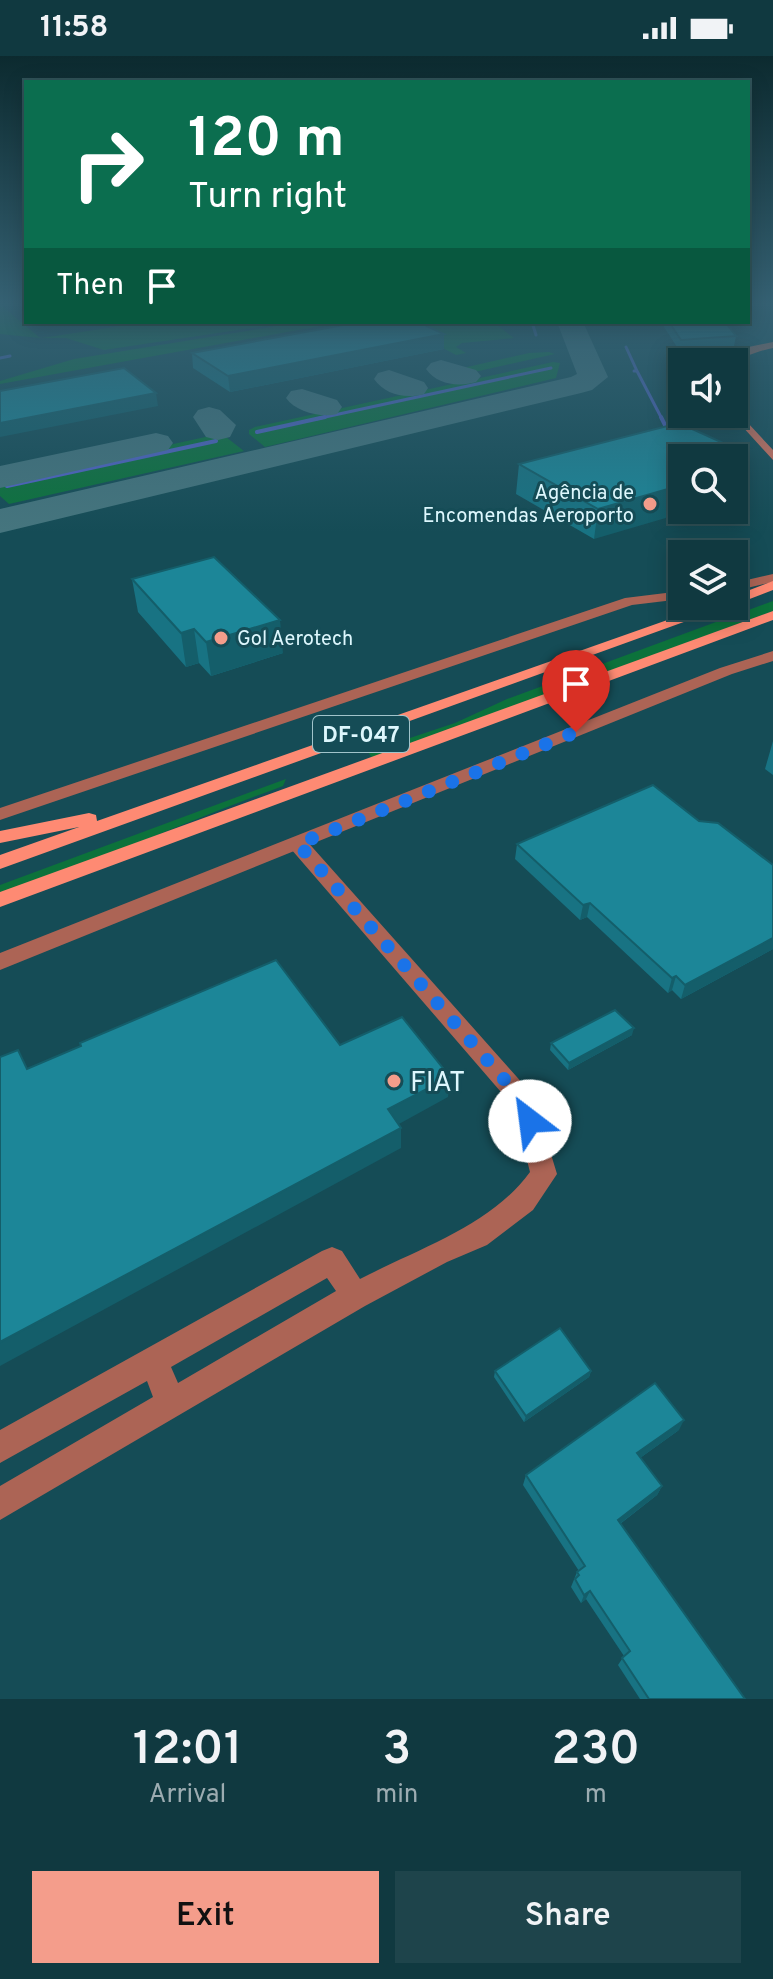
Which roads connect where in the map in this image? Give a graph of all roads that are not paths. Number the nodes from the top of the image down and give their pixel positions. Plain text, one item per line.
1 (748, 428) edge
2 (773, 457) edge
3 (773, 578) edge
4 (748, 584) edge
5 (773, 585) edge
6 (748, 595) edge
7 (668, 597) edge
8 (773, 615) edge
9 (682, 620) edge
10 (773, 656) edge
11 (348, 739) junction
12 (288, 759) junction
13 (364, 766) junction
14 (307, 786) junction
15 (152, 807) junction
16 (0, 814) edge
17 (0, 837) edge
18 (298, 844) junction
19 (0, 862) edge
20 (0, 900) edge
21 (0, 962) edge
22 (355, 1296) junction
23 (153, 1359) junction
24 (171, 1404) junction
25 (0, 1447) edge
26 (0, 1504) edge

1 - 2 main road
3 - 4 street
5 - 6 main road
7 - 16 street
8 - 13 main road, DF-047
9 - 11 main road, DF-047
10 - 18 street
11 - 12 main road, DF-047
11 - 13 main road
12 - 14 main road
12 - 15 main road, DF-047
13 - 14 main road, DF-047
14 - 20 main road, DF-047
15 - 17 main road
15 - 19 main road, DF-047
18 - 21 street
18 - 22 street
22 - 23 street
22 - 24 street
23 - 24 street
23 - 25 street
24 - 26 street

